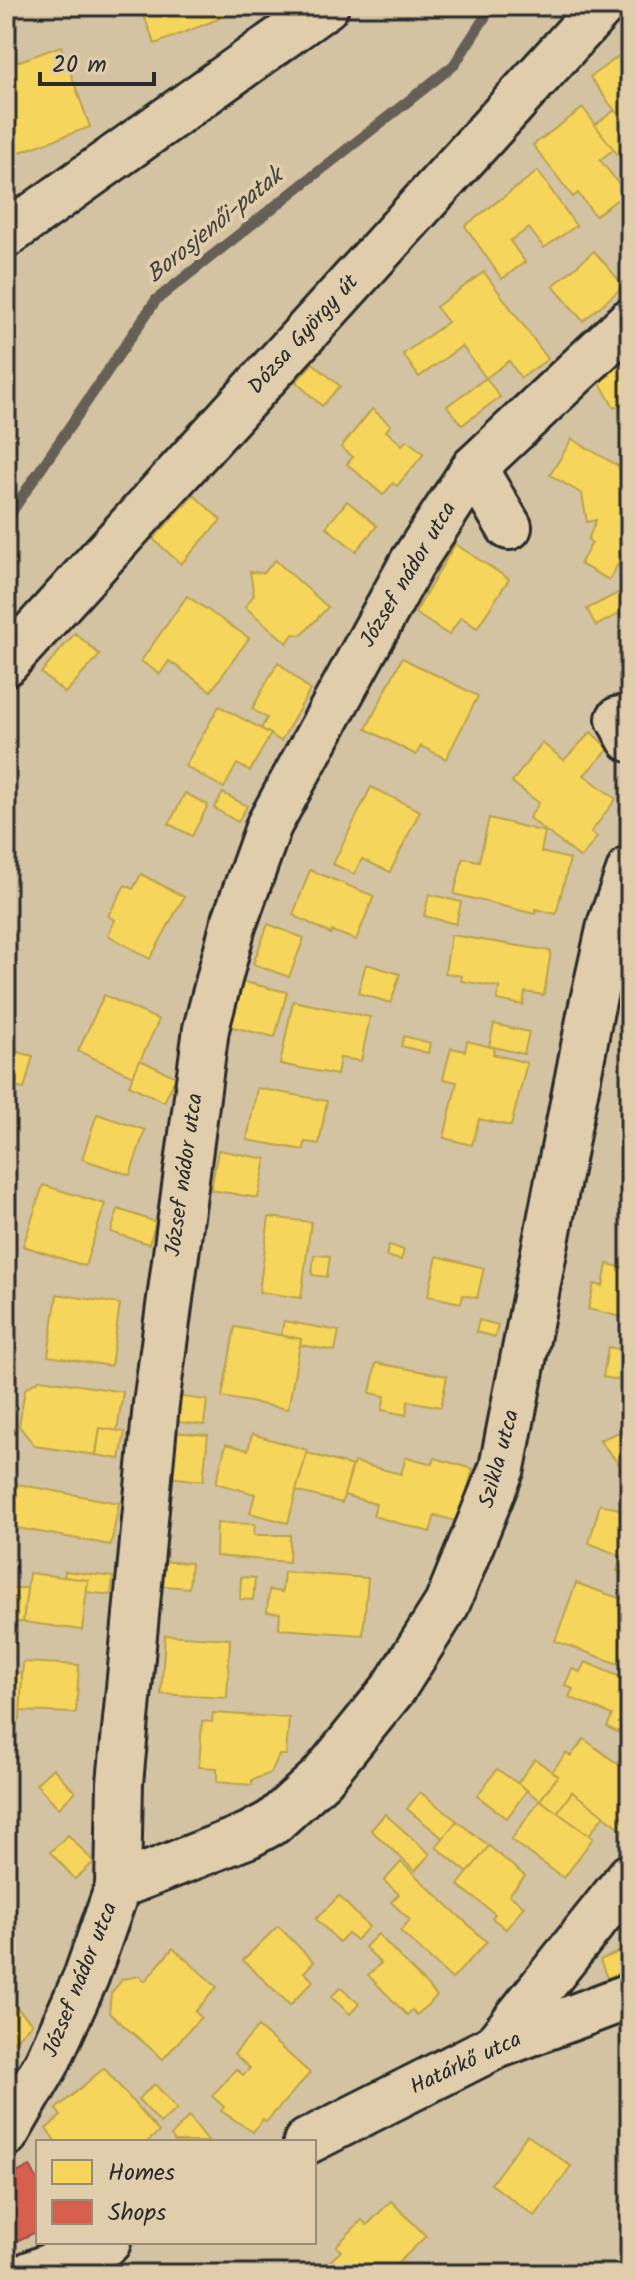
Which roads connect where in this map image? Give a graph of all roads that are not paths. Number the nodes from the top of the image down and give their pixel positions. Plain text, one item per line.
1 (602, 6) edge
2 (316, 10) edge
3 (6, 235) edge
4 (630, 321) edge
5 (474, 468) junction
6 (509, 527) dead end
7 (6, 663) edge
8 (630, 869) edge
9 (630, 1876) edge
10 (118, 1886) junction
11 (630, 1996) edge
12 (494, 2047) junction
13 (6, 2134) edge
14 (310, 2140) edge
15 (103, 2244) edge
16 (30, 2274) edge

1 - 7 street, Dózsa György út
2 - 3 street
4 - 5 street, József nádor utca
5 - 6 street
5 - 10 street, József nádor utca
8 - 10 street, Szikla utca
9 - 12 street
10 - 13 street, József nádor utca
11 - 12 street, Határkő utca
12 - 14 street, Határkő utca
15 - 16 street

